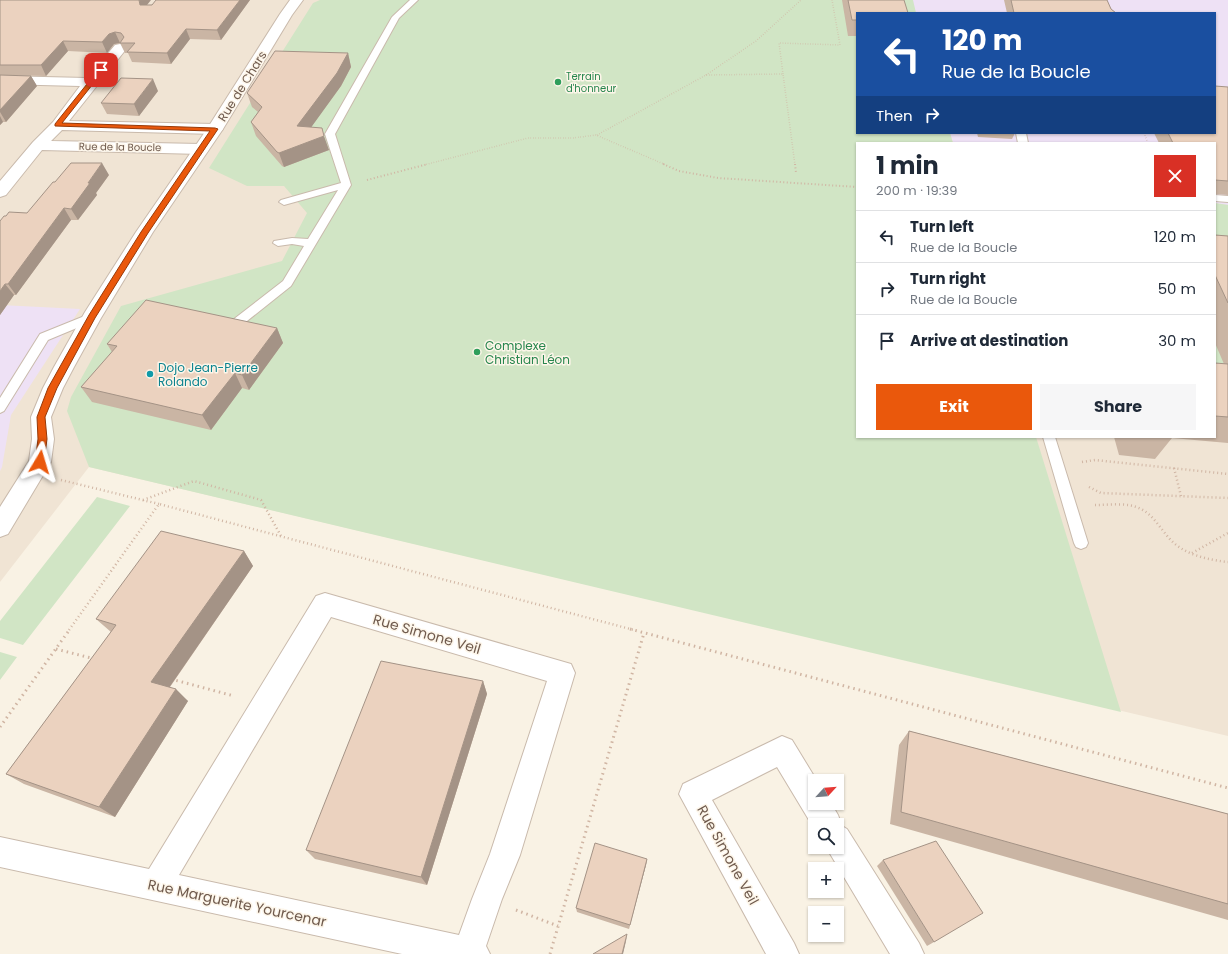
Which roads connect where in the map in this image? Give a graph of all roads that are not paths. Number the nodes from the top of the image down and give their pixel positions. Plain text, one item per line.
1 (297, 0) edge
2 (414, 0) edge
3 (120, 48) edge
4 (0, 80) edge
5 (91, 82) junction
6 (58, 125) junction
7 (215, 129) junction
8 (38, 145) junction
9 (201, 149) junction
10 (346, 185) junction
11 (0, 192) edge
12 (1216, 198) edge
13 (1228, 199) edge
14 (284, 202) dead end
15 (278, 243) dead end
16 (311, 243) junction
17 (92, 317) junction
18 (238, 322) edge
19 (0, 408) edge
20 (1049, 438) edge
21 (0, 527) edge
22 (1081, 543) dead end
23 (824, 818) edge
24 (844, 850) edge
25 (0, 852) edge
26 (156, 886) junction
27 (472, 953) edge
28 (783, 954) edge
29 (908, 954) edge

1 - 7 street, Rue de Chars
2 - 10 lane
3 - 5 street
4 - 5 street
5 - 6 street
6 - 7 street, Rue de la Boucle
6 - 8 street
7 - 9 street, Rue de Chars
8 - 9 street, Rue de la Boucle
8 - 11 street
9 - 17 street, Rue de Chars
10 - 14 lane
10 - 16 lane
12 - 13 lane
15 - 16 lane
16 - 18 lane
17 - 19 lane
17 - 21 street, Rue de Chars
20 - 22 lane
23 - 28 street, Rue Simone Veil
24 - 29 street
25 - 26 street, Rue Marguerite Yourcenar
26 - 27 street, Rue Marguerite Yourcenar
26 - 27 street, Rue Simone Veil

